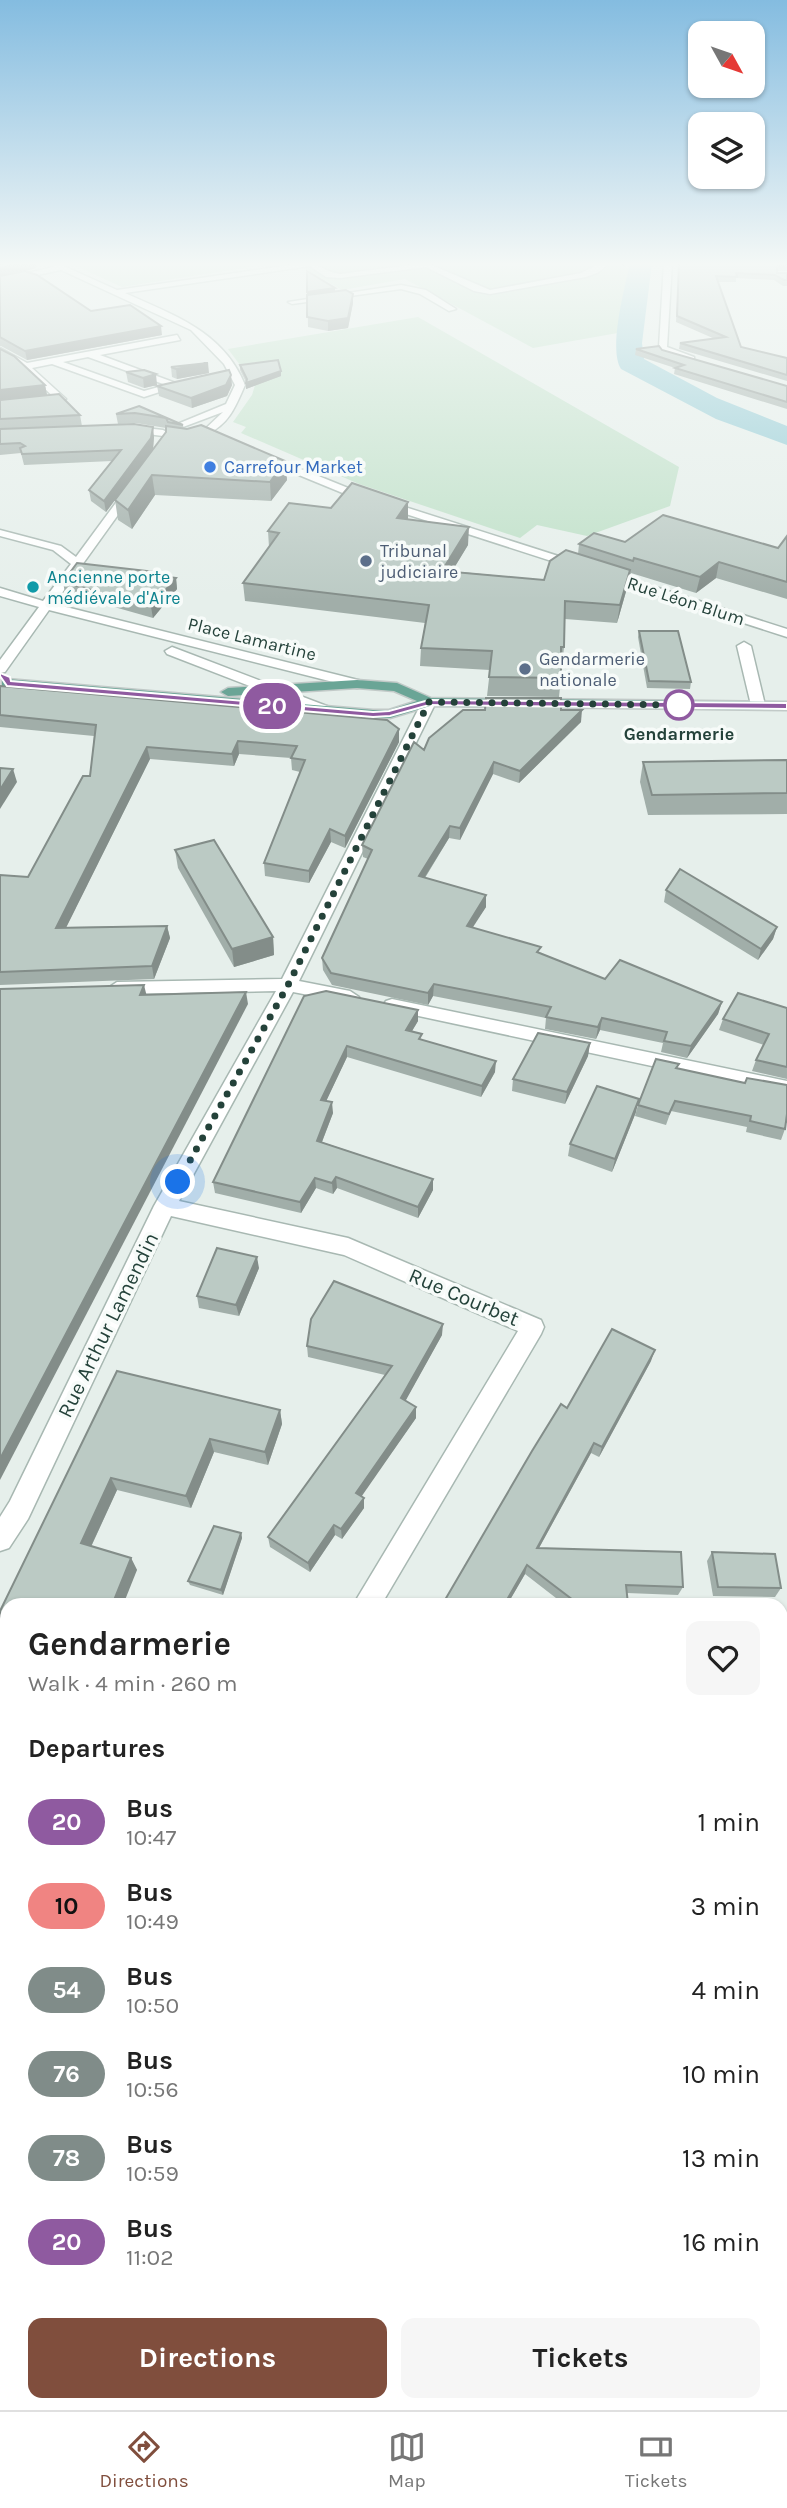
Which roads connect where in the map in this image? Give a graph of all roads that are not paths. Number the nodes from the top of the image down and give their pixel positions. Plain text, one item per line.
1 (36, 375) edge
2 (92, 375) edge
3 (154, 375) edge
4 (227, 375) edge
5 (237, 375) edge
6 (224, 376) edge
7 (105, 380) junction
8 (81, 382) dead end
9 (58, 384) dead end
10 (46, 385) junction
11 (48, 401) edge
12 (231, 406) junction
13 (180, 425) junction
14 (114, 429) edge
15 (207, 434) junction
16 (221, 439) edge
17 (252, 452) edge
18 (139, 478) edge
19 (0, 533) edge
20 (78, 564) junction
21 (0, 592) edge
22 (47, 605) junction
23 (85, 617) junction
24 (787, 633) edge
25 (744, 646) dead end
26 (0, 669) edge
27 (2, 682) edge
28 (357, 684) junction
29 (270, 689) junction
30 (170, 697) junction
31 (429, 702) junction
32 (758, 705) junction
33 (787, 706) edge
34 (327, 711) junction
35 (288, 985) junction
36 (93, 989) edge
37 (787, 1088) edge
38 (165, 1206) junction
39 (0, 1539) edge
40 (370, 1598) edge

1 - 10 street
2 - 7 street
3 - 7 street
4 - 6 street
5 - 12 street
7 - 8 street
9 - 10 street
10 - 11 street
12 - 13 street
12 - 15 street
13 - 14 street
13 - 15 street
15 - 16 street
17 - 24 street, Rue Léon Blum
18 - 20 street
19 - 20 street
20 - 22 street
21 - 22 street
22 - 23 street
22 - 26 street
23 - 28 street, Place Lamartine
23 - 29 street, Place Lamartine
25 - 32 street
27 - 30 main road, Place Lamartine
28 - 29 main road, Place Lamartine
28 - 31 main road, Place Lamartine
29 - 30 main road, Place Lamartine
29 - 34 street, Place Lamartine
30 - 34 main road, Place Lamartine
31 - 32 main road
31 - 34 main road, Place Lamartine
31 - 35 street, Rue Arthur Lamendin
32 - 33 main road
35 - 36 street
35 - 37 street
35 - 38 street, Rue Arthur Lamendin
38 - 39 street, Rue Arthur Lamendin
38 - 40 street, Rue Courbet

